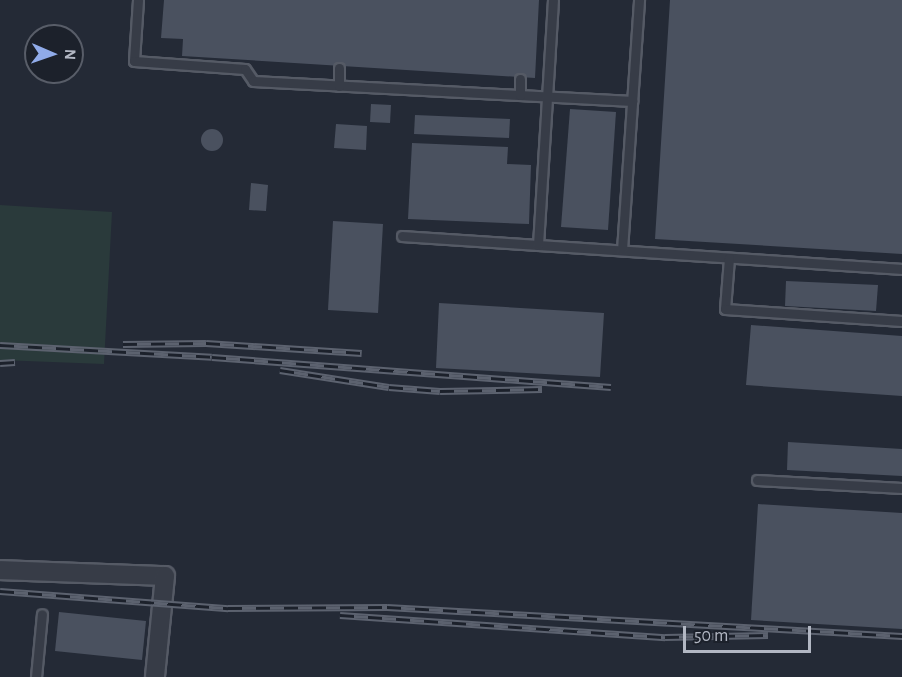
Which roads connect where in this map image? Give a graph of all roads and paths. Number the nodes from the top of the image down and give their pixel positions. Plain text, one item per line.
1 (138, 0) edge
2 (553, 0) edge
3 (639, 0) edge
4 (339, 68) dead end
5 (520, 79) dead end
6 (339, 86) junction
7 (520, 95) junction
8 (547, 97) junction
9 (632, 101) junction
10 (402, 236) dead end
11 (538, 245) junction
12 (622, 250) junction
13 (729, 258) junction
14 (902, 269) edge
15 (902, 321) edge
16 (757, 480) dead end
17 (902, 488) edge
18 (0, 570) edge
19 (42, 614) dead end
20 (36, 677) edge
21 (155, 677) edge

1 - 6 lane
2 - 8 lane
3 - 9 lane
4 - 6 lane
5 - 7 lane
6 - 7 lane
7 - 8 lane
8 - 9 lane
8 - 11 lane
9 - 12 lane
10 - 11 lane
11 - 12 lane
12 - 13 lane
13 - 14 lane
13 - 15 lane
16 - 17 lane
18 - 21 street
19 - 20 lane

